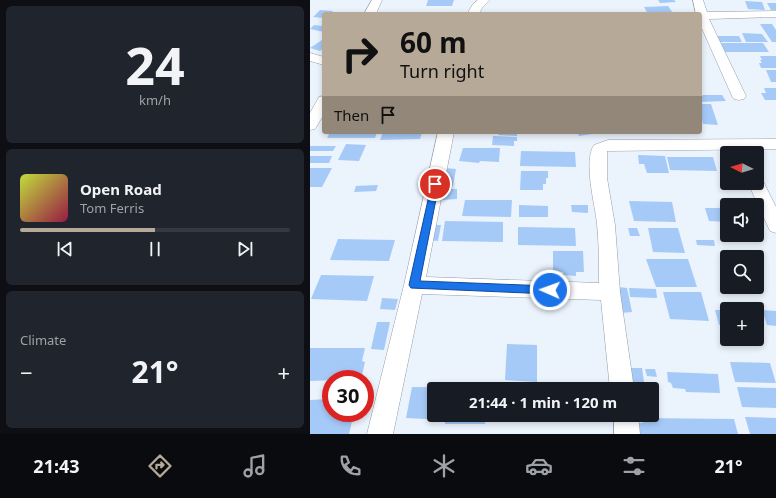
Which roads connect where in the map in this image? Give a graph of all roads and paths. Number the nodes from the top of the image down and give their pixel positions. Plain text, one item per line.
1 (377, 0) edge
2 (698, 0) edge
3 (478, 1) edge
4 (371, 12) edge
5 (474, 12) edge
6 (701, 12) edge
7 (776, 14) edge
8 (702, 16) joint
9 (310, 57) edge
10 (322, 60) edge
11 (739, 96) dead end
12 (322, 104) edge
13 (310, 126) edge
14 (446, 134) edge
15 (776, 144) edge
16 (753, 146) edge
17 (720, 148) edge
18 (759, 190) edge
19 (776, 226) edge
20 (414, 285) junction
21 (610, 292) junction
22 (621, 382) edge
23 (626, 422) edge
24 (380, 434) edge
25 (627, 434) edge

1 - 4 street
2 - 6 street
3 - 5 street
7 - 8 street
8 - 11 street
9 - 10 street
12 - 13 street
14 - 20 street
15 - 16 street
17 - 21 street
18 - 19 street
20 - 21 street
20 - 24 street
21 - 22 street
23 - 25 street

